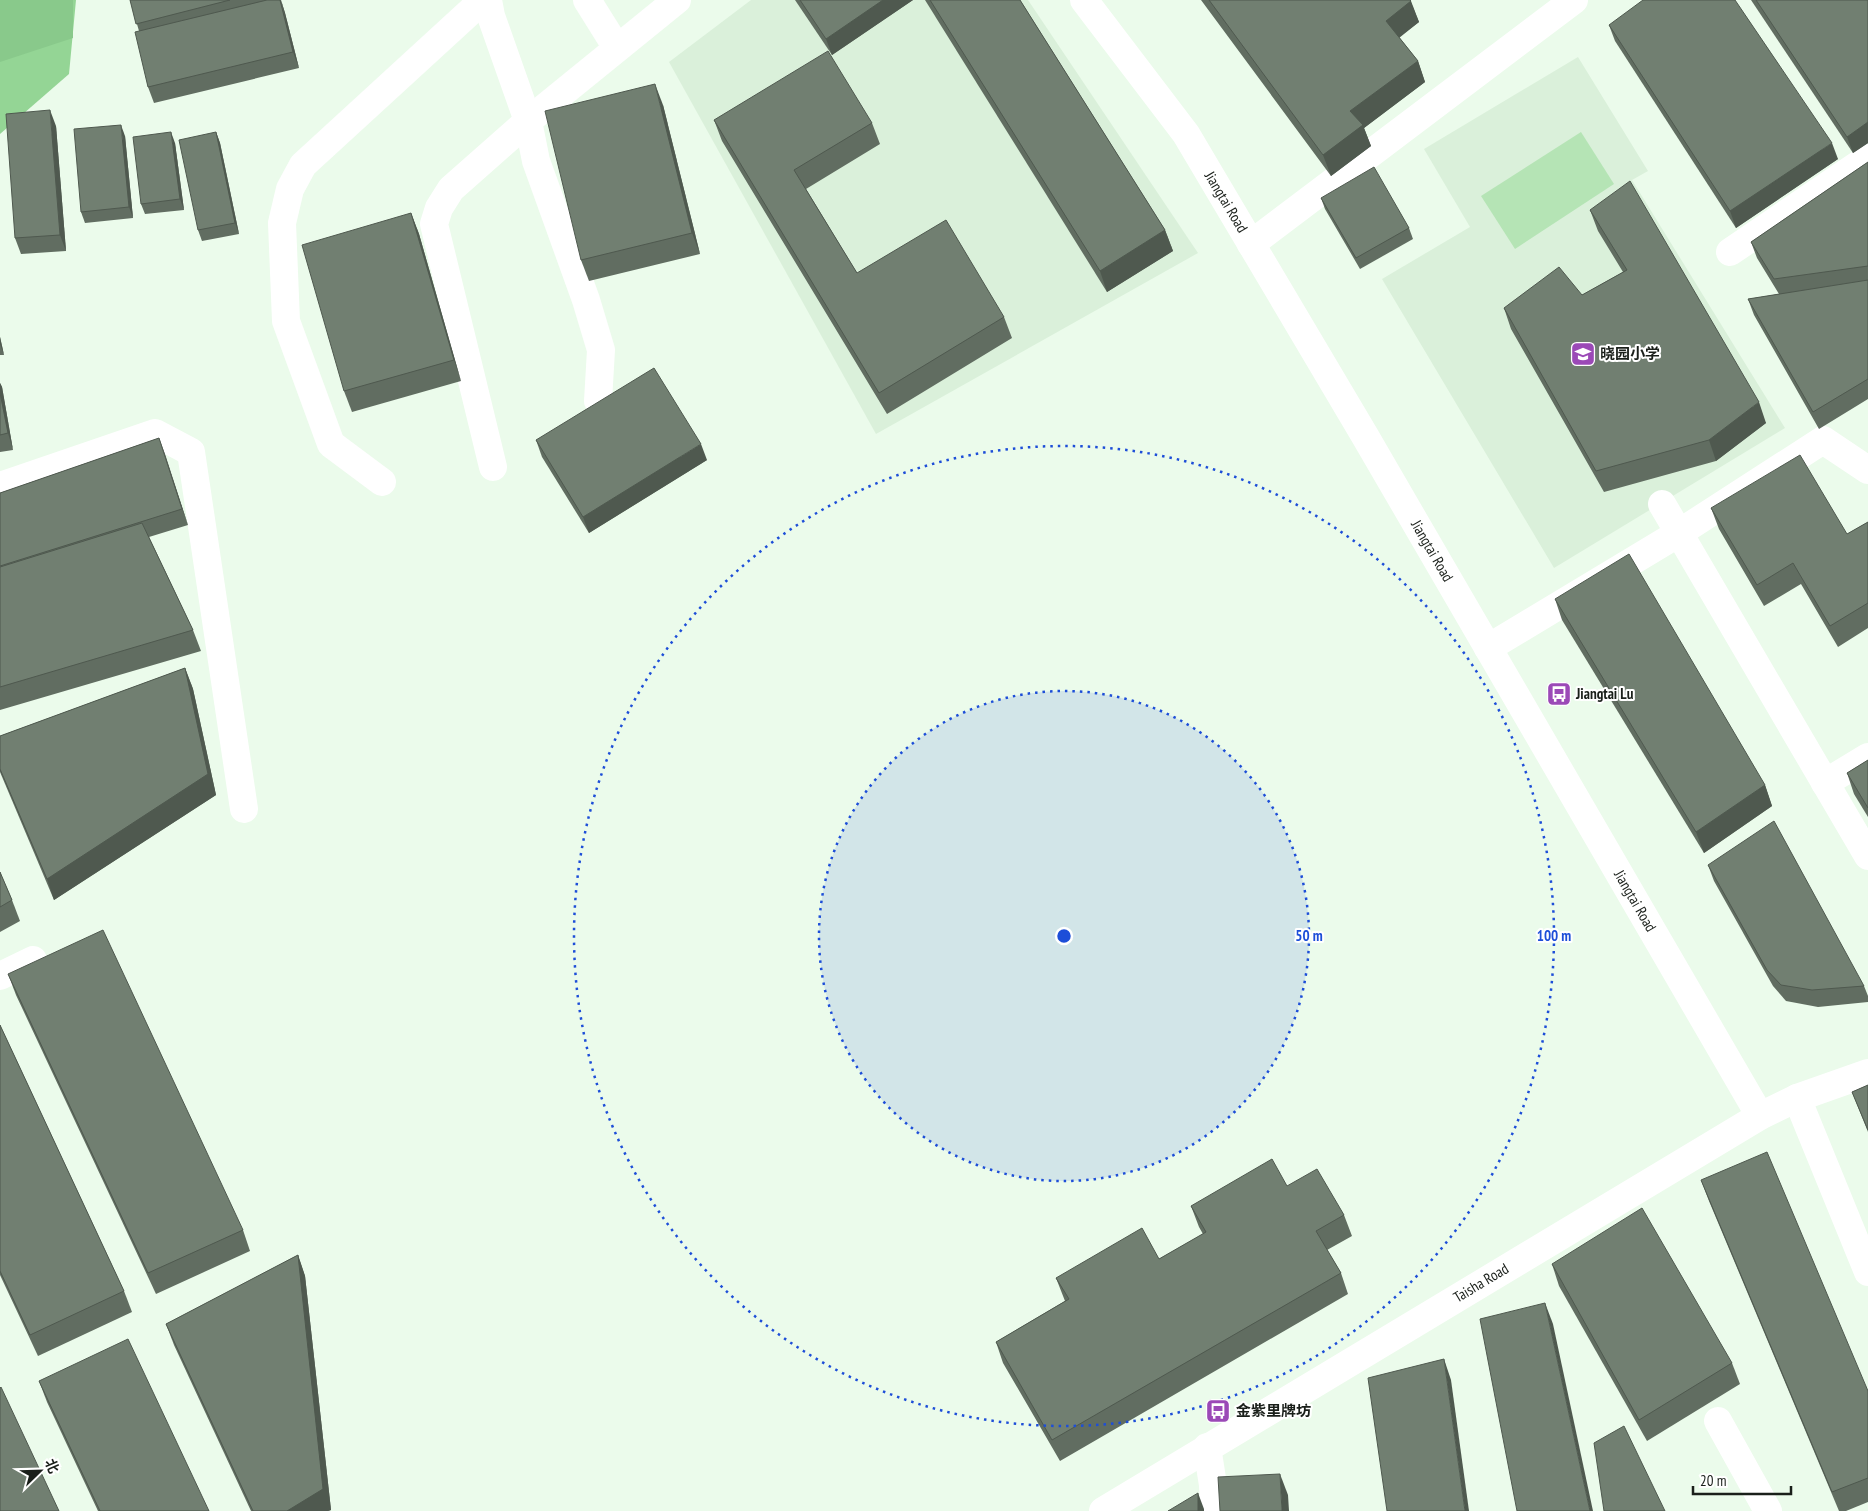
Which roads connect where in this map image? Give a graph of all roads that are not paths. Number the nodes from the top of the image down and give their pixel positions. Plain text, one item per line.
1 (483, 0) edge
2 (488, 0) edge
3 (586, 0) edge
4 (677, 0) edge
5 (1084, 0) edge
6 (1574, 0) edge
7 (617, 48) junction
8 (528, 122) junction
9 (1868, 158) edge
10 (1251, 244) junction
11 (1730, 252) dead end
12 (598, 401) edge
13 (493, 467) dead end
14 (1868, 470) edge
15 (382, 482) dead end
16 (0, 486) edge
17 (1662, 504) dead end
18 (1679, 533) junction
19 (1488, 648) junction
20 (1868, 756) edge
21 (1825, 782) junction
22 (244, 809) dead end
23 (1868, 856) edge
24 (33, 960) edge
25 (0, 976) edge
26 (1868, 1073) edge
27 (1797, 1098) junction
28 (1760, 1116) junction
29 (1868, 1272) edge
30 (1718, 1421) dead end
31 (1207, 1447) junction
32 (1103, 1511) edge
33 (1214, 1511) edge
34 (1768, 1511) edge

1 - 15 street
2 - 8 street
3 - 7 street
4 - 7 street
5 - 10 street, Jiangtai Road
6 - 10 street
7 - 8 street
8 - 12 street
8 - 13 street
9 - 11 street
10 - 19 street, Jiangtai Road
14 - 18 street
16 - 22 street
17 - 18 street
18 - 19 street
18 - 21 street
19 - 28 street, Jiangtai Road
20 - 21 street
21 - 23 street
24 - 25 street
26 - 27 street, Taisha Road
27 - 28 street, Taisha Road
27 - 29 street
28 - 31 street, Taisha Road
30 - 34 street
31 - 32 street, Taisha Road
31 - 33 street

